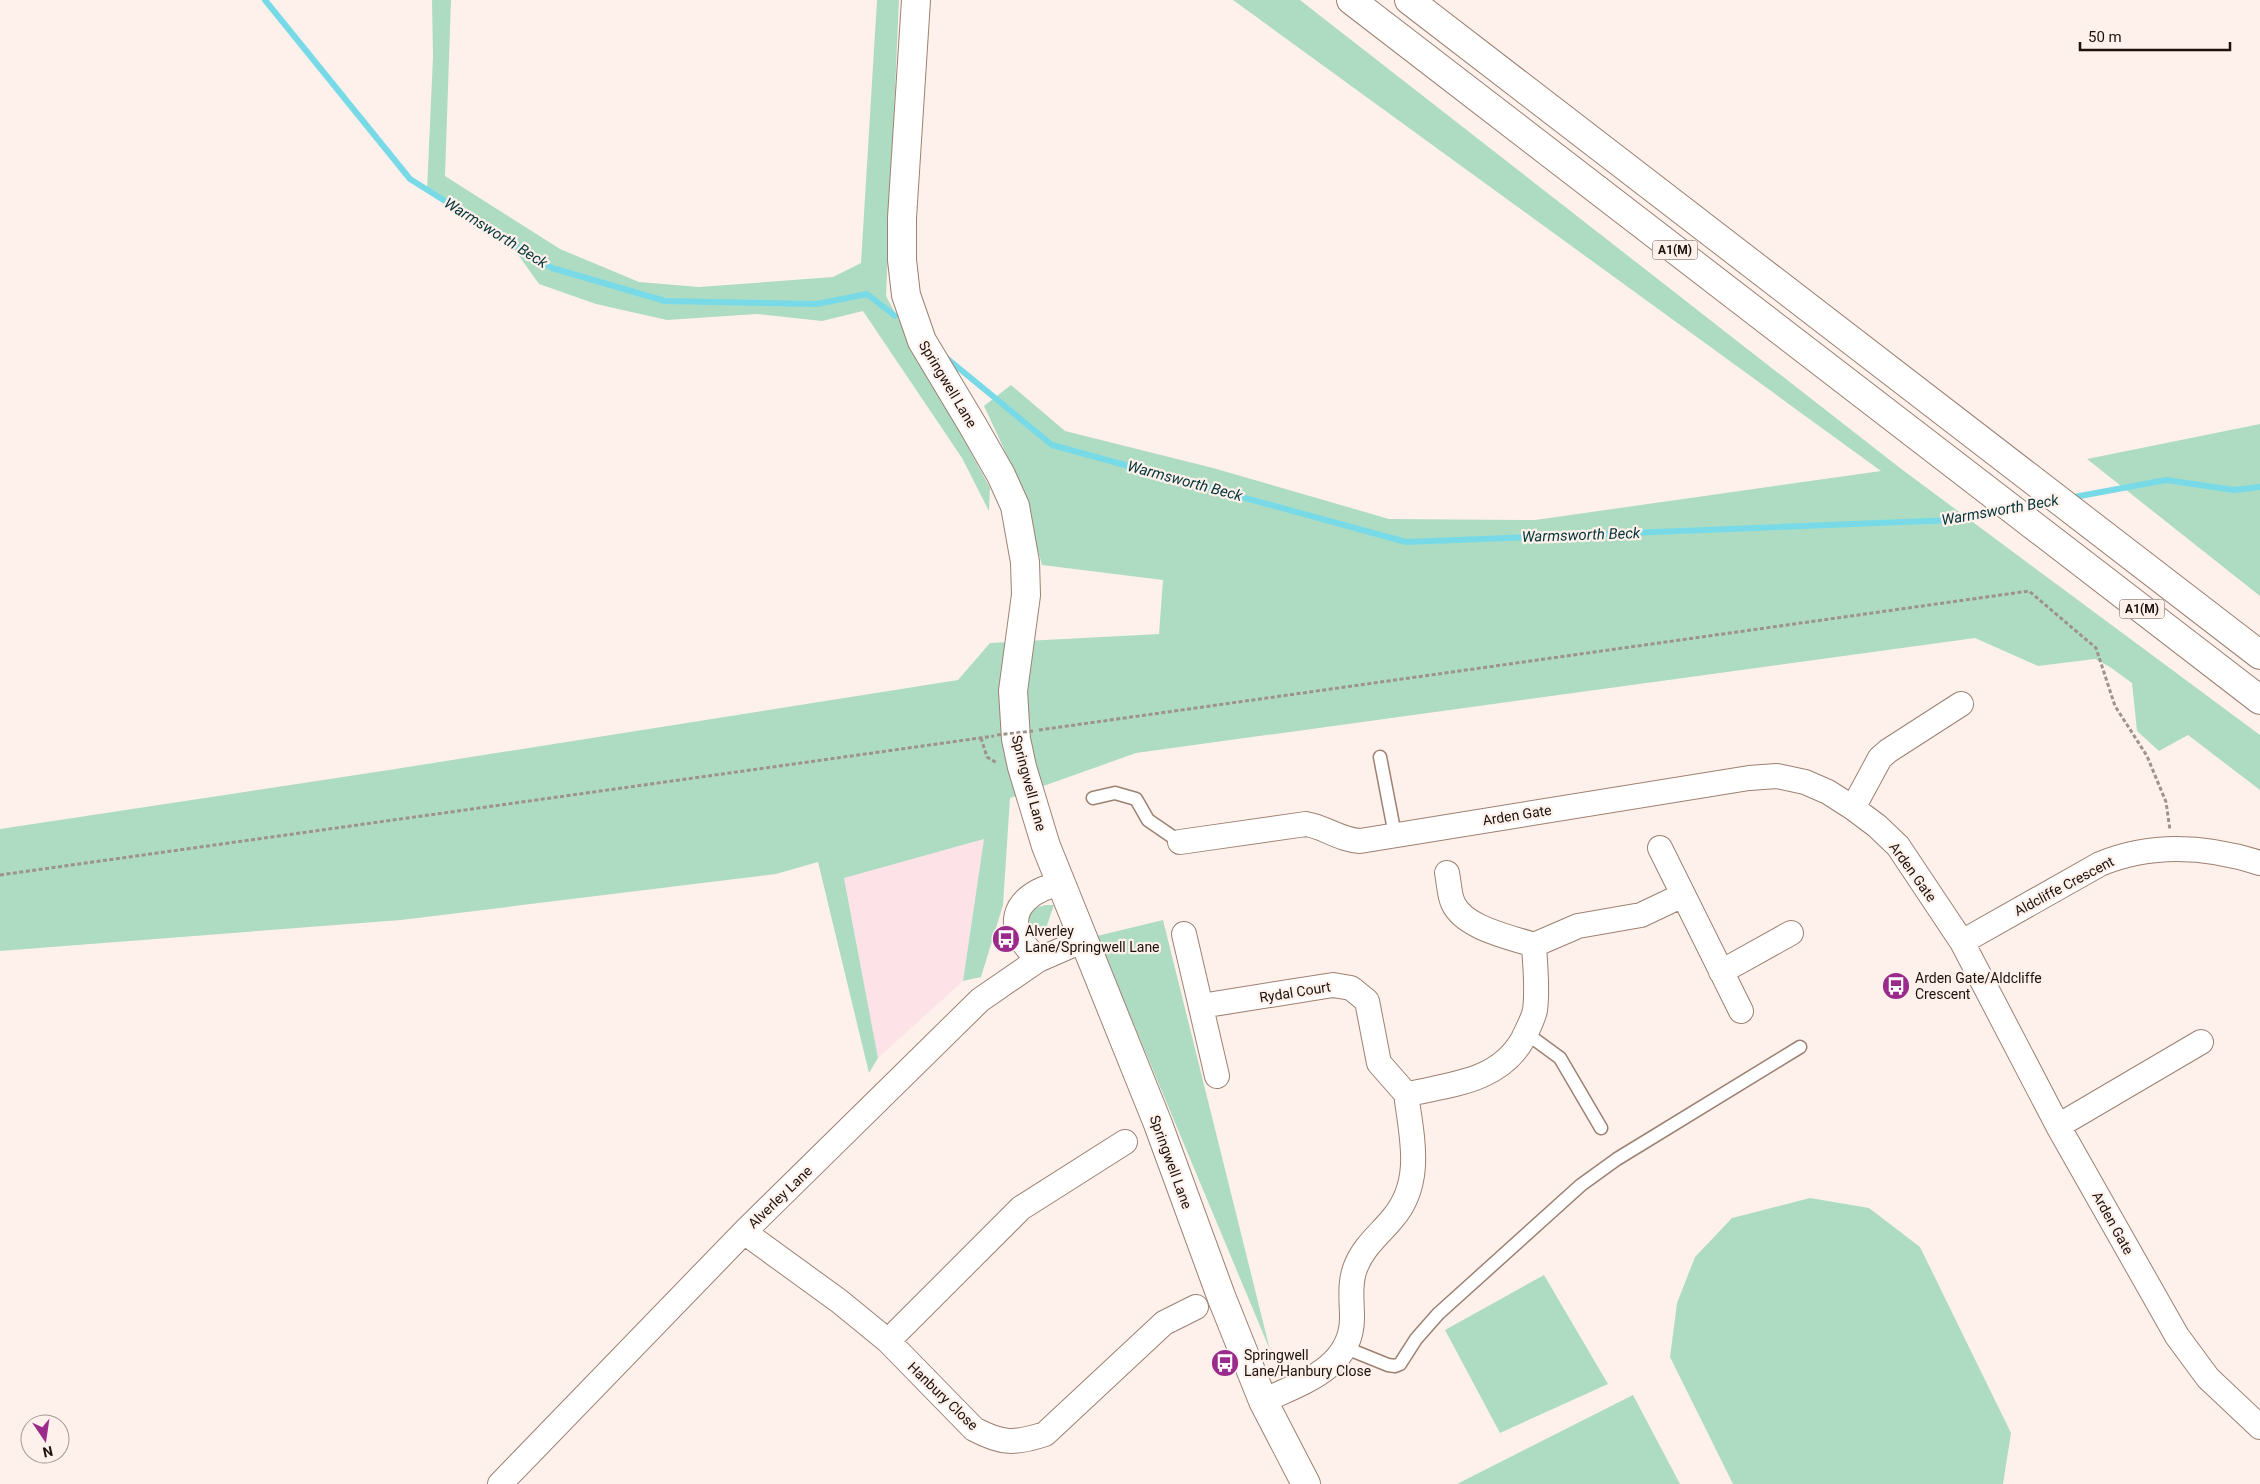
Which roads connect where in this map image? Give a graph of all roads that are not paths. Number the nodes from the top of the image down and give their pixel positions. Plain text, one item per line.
1 (916, 0) edge
2 (1351, 0) edge
3 (1409, 0) edge
4 (2260, 655) edge
5 (2260, 700) edge
6 (1961, 704) dead end
7 (1380, 758) dead end
8 (1093, 798) dead end
9 (1854, 808) junction
10 (1395, 835) junction
11 (1180, 842) joint
12 (1660, 848) dead end
13 (2260, 863) edge
14 (1447, 873) dead end
15 (1061, 884) junction
16 (1683, 894) junction
17 (1791, 933) dead end
18 (1184, 934) dead end
19 (1084, 940) junction
20 (1962, 942) junction
21 (1534, 945) junction
22 (1038, 960) junction
23 (1721, 972) junction
24 (1201, 1006) junction
25 (1741, 1011) dead end
26 (1526, 1033) junction
27 (2201, 1042) dead end
28 (1800, 1047) dead end
29 (1217, 1076) dead end
30 (1408, 1096) junction
31 (2058, 1126) junction
32 (1601, 1128) dead end
33 (1125, 1142) dead end
34 (744, 1232) junction
35 (1196, 1307) dead end
36 (888, 1341) junction
37 (1346, 1348) junction
38 (1263, 1401) junction
39 (2260, 1427) edge
40 (500, 1484) edge
41 (1306, 1484) edge

1 - 15 main road, Springwell Lane
2 - 5 main road, A1(M)
3 - 4 main road, A1(M)
6 - 9 street
7 - 10 lane
8 - 11 lane
9 - 10 street, Arden Gate
9 - 20 street, Arden Gate
10 - 11 street, Arden Gate
12 - 16 street
13 - 20 street, Aldcliffe Crescent
14 - 21 street
15 - 19 main road, Springwell Lane
15 - 22 street
16 - 21 street
16 - 23 street
17 - 23 street
18 - 24 street
19 - 22 street, Alverley Lane
19 - 38 main road, Springwell Lane
20 - 31 street, Arden Gate
21 - 26 street
22 - 34 street, Alverley Lane
23 - 25 street
24 - 29 street
24 - 30 street, Rydal Court
26 - 30 street
26 - 32 lane
27 - 31 street
28 - 37 lane
30 - 37 street
31 - 39 street, Arden Gate
33 - 36 street
34 - 36 street, Hanbury Close
34 - 40 street, Alverley Lane
35 - 36 street, Hanbury Close
37 - 38 street
38 - 41 main road, Springwell Lane

